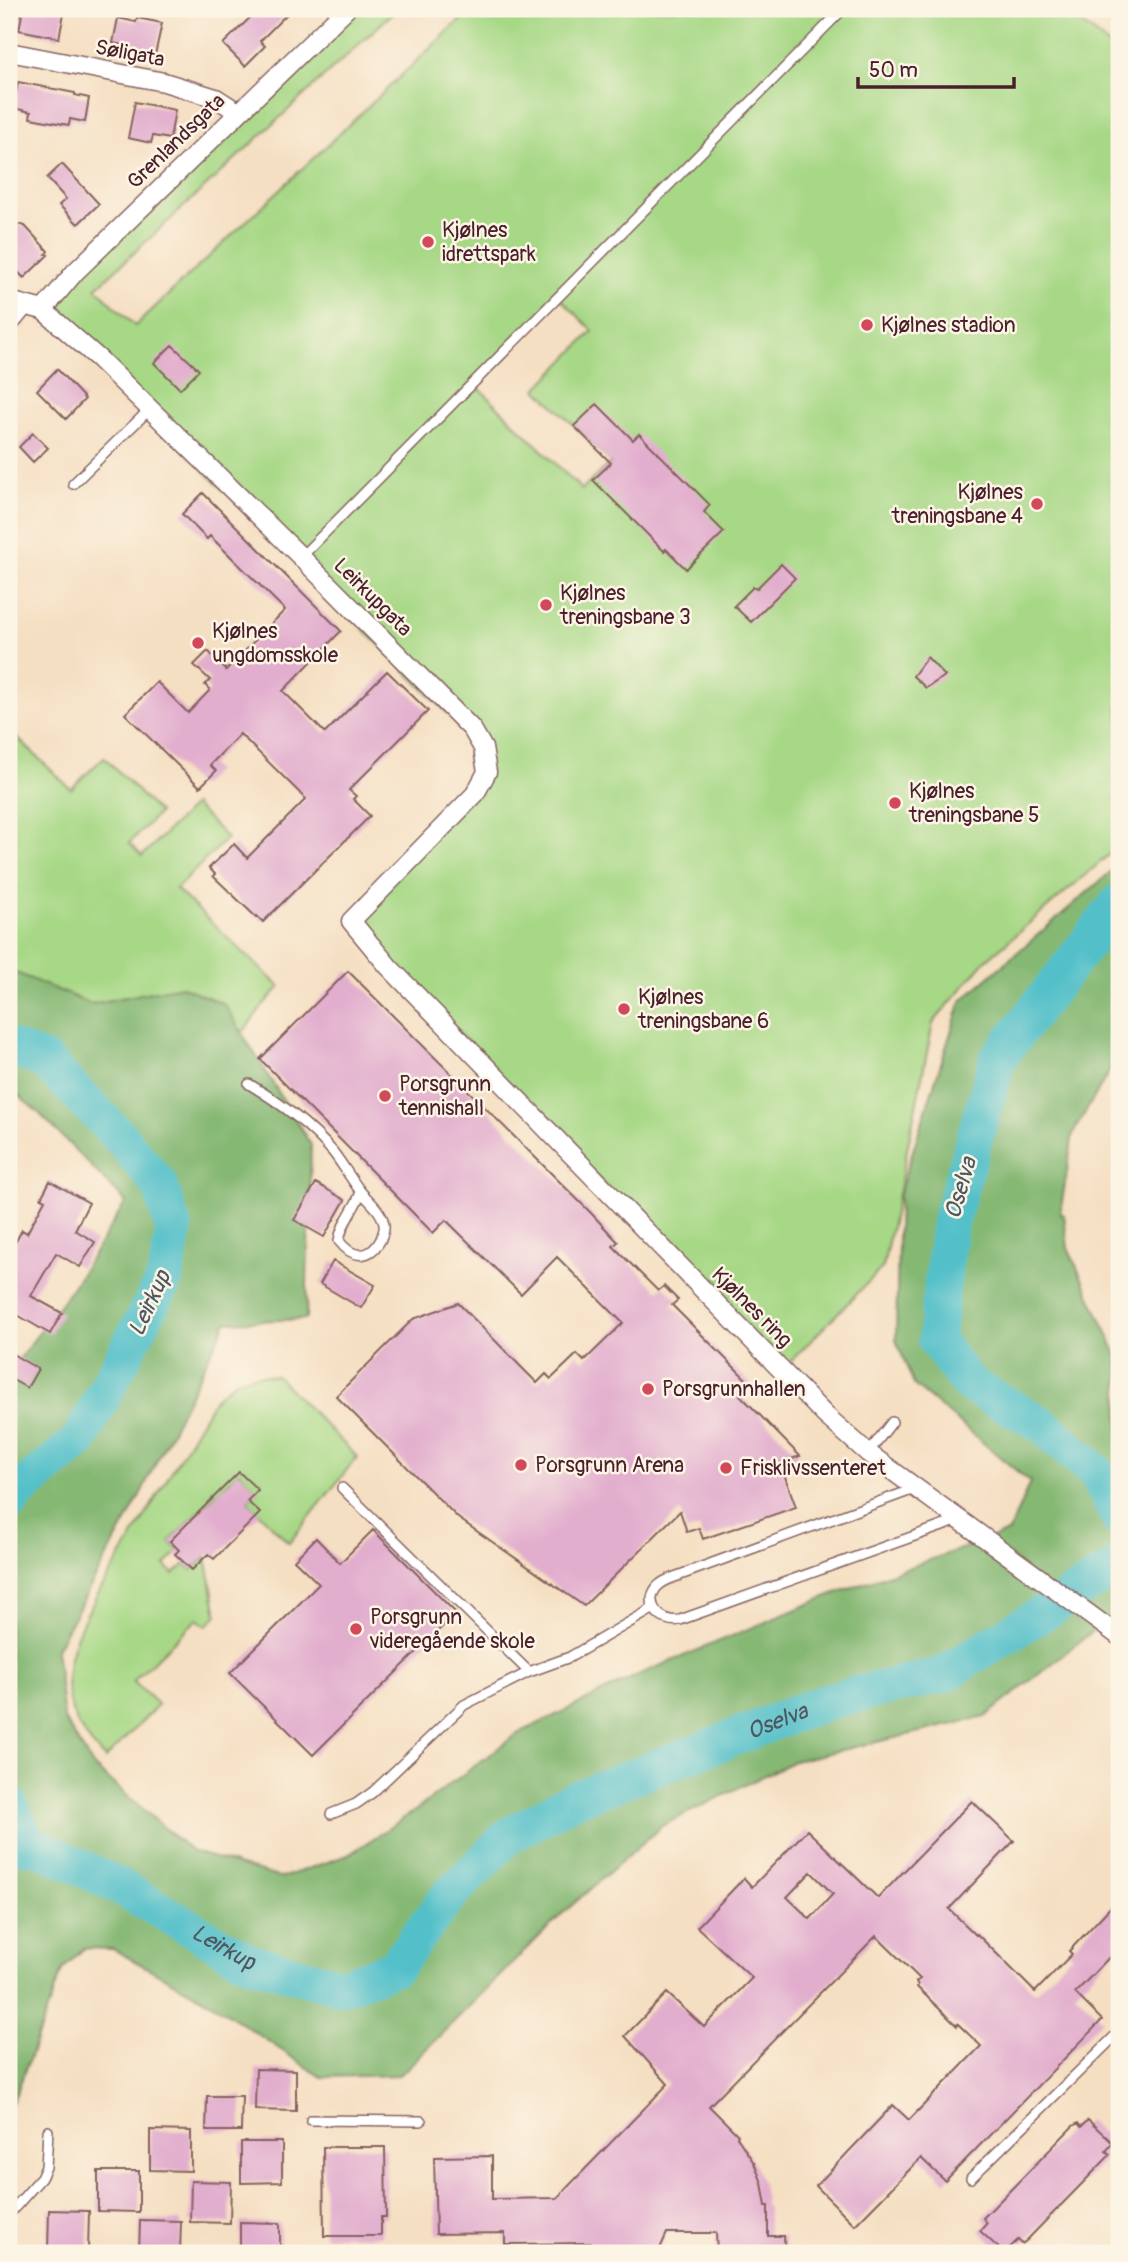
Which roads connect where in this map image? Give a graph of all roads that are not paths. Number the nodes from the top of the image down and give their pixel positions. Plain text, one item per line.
1 (346, 9) edge
2 (843, 9) edge
3 (9, 52) edge
4 (238, 112) junction
5 (17, 303) edge
6 (43, 310) junction
7 (9, 324) edge
8 (149, 410) junction
9 (73, 484) dead end
10 (301, 557) junction
11 (389, 967) joint
12 (249, 1084) dead end
13 (361, 1192) junction
14 (892, 1422) dead end
15 (868, 1454) junction
16 (342, 1488) dead end
17 (917, 1488) junction
18 (960, 1519) junction
19 (654, 1608) junction
20 (1119, 1636) edge
21 (529, 1672) junction
22 (331, 1814) dead end
23 (1119, 2032) edge
24 (311, 2120) dead end
25 (421, 2121) dead end
26 (48, 2131) dead end
27 (971, 2178) dead end
28 (9, 2214) edge

1 - 4 street, Grenlandsgata
2 - 10 lane
3 - 4 street, Søligata
4 - 6 street, Grenlandsgata
5 - 6 street, Leirkupgata
5 - 7 street
6 - 8 street, Leirkupgata
8 - 9 lane
8 - 10 street, Leirkupgata
10 - 11 street, Leirkupgata
11 - 15 street, Kjølnes ring
12 - 13 lane
13 - 13 lane
14 - 15 lane
15 - 17 street, Kjølnes ring
16 - 21 lane
17 - 18 street, Kjølnes ring
17 - 19 lane
18 - 19 lane
18 - 20 street, Kjølnes ring
19 - 21 lane
21 - 22 lane
23 - 27 lane
24 - 25 lane
26 - 28 lane

